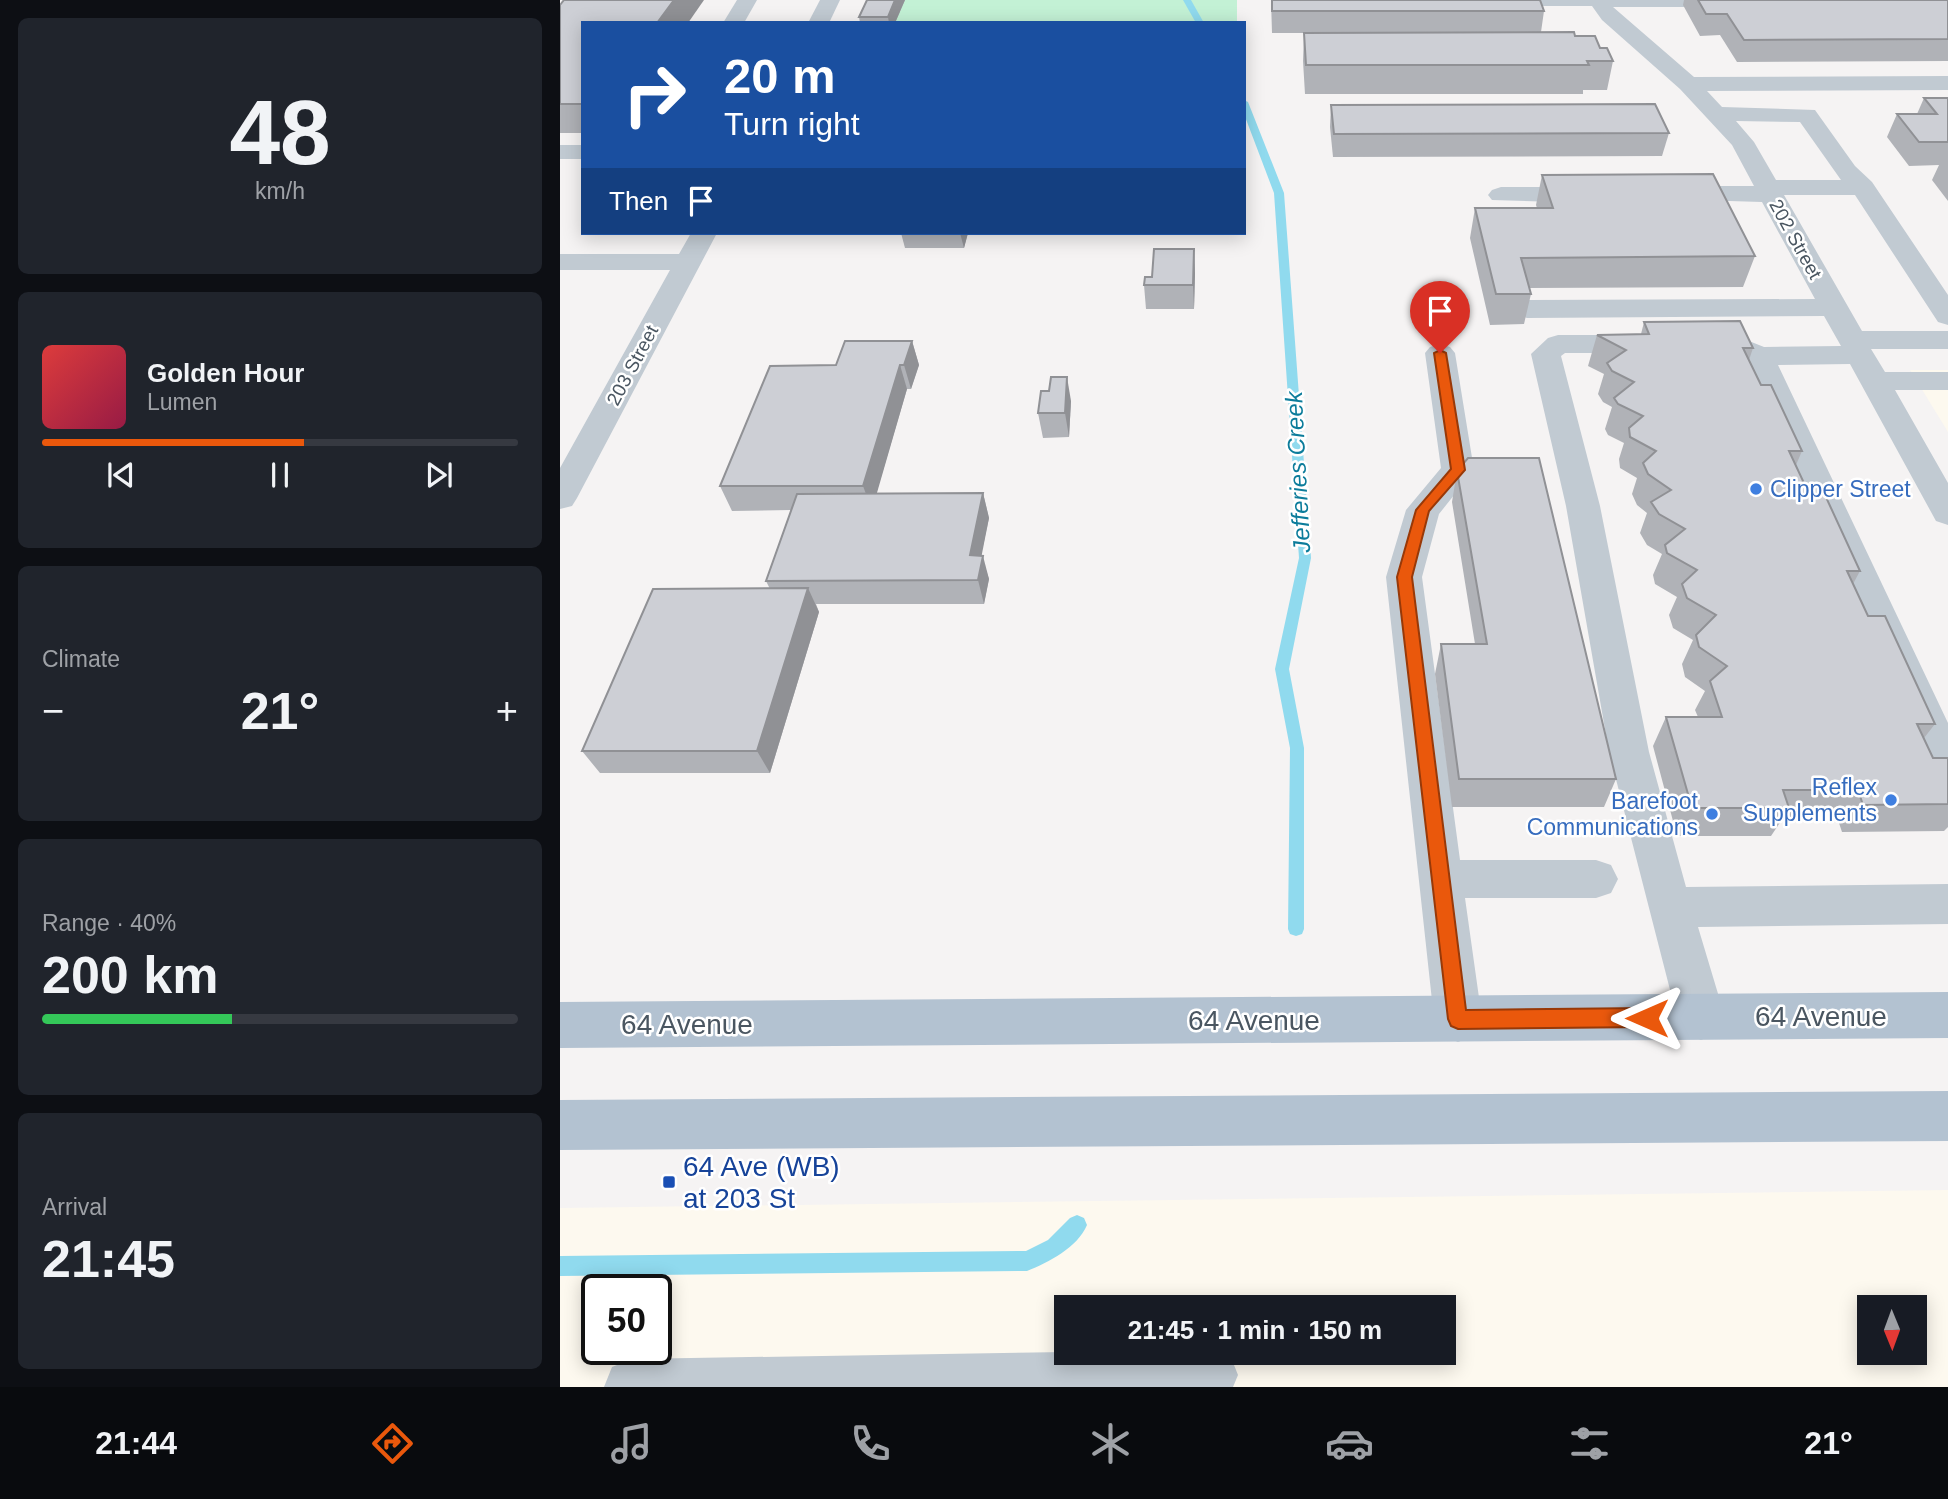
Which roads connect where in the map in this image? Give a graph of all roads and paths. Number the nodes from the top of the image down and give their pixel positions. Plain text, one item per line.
1 (747, 0) edge
2 (830, 0) edge
3 (1476, 0) edge
4 (1599, 0) edge
5 (1752, 1) edge
6 (734, 21) edge
7 (819, 21) edge
8 (1648, 50) junction
9 (1613, 53) edge
10 (1948, 83) edge
11 (1688, 84) junction
12 (1719, 114) junction
13 (560, 152) edge
14 (581, 152) edge
15 (1863, 187) junction
16 (1769, 191) junction
17 (1652, 194) edge
18 (1706, 194) junction
19 (1502, 195) dead end
20 (1611, 195) edge
21 (1718, 218) edge
22 (703, 235) edge
23 (560, 262) edge
24 (688, 262) junction
25 (1834, 307) junction
26 (1527, 309) edge
27 (1948, 316) edge
28 (1948, 340) edge
29 (1440, 353) dead end
30 (1759, 356) junction
31 (1862, 358) junction
32 (1948, 381) edge
33 (560, 434) edge
34 (595, 434) junction
35 (560, 498) edge
36 (1948, 513) edge
37 (1948, 766) edge
38 (1441, 879) junction
39 (1597, 879) dead end
40 (1948, 904) edge
41 (1670, 907) junction
42 (1948, 1015) edge
43 (1701, 1017) junction
44 (1458, 1019) junction
45 (560, 1025) edge
46 (1948, 1116) edge
47 (560, 1125) edge
48 (1210, 1375) dead end
49 (632, 1387) edge

1 - 6 street
2 - 7 street
3 - 4 street
4 - 5 street
4 - 8 street, 202 Street
8 - 9 street
8 - 11 street, 202 Street
10 - 11 street
11 - 12 street, 202 Street
12 - 15 street
12 - 16 street, 202 Street
13 - 14 street
15 - 16 street
15 - 27 street
16 - 18 street
16 - 25 street, 202 Street
17 - 18 street
18 - 21 street
19 - 20 street
22 - 24 street, 203 Street
23 - 24 street
24 - 34 street, 203 Street
25 - 26 street
25 - 31 street, 202 Street
28 - 31 street
29 - 38 street
30 - 31 street
30 - 37 street
30 - 41 street
31 - 32 street
31 - 36 street, 202 Street
33 - 34 street
34 - 35 street, 203 Street
38 - 39 street
38 - 44 street
40 - 41 street
41 - 43 street
42 - 43 main road, 64 Avenue
43 - 44 main road, 64 Avenue
44 - 45 main road, 64 Avenue
46 - 47 main road
48 - 49 street

